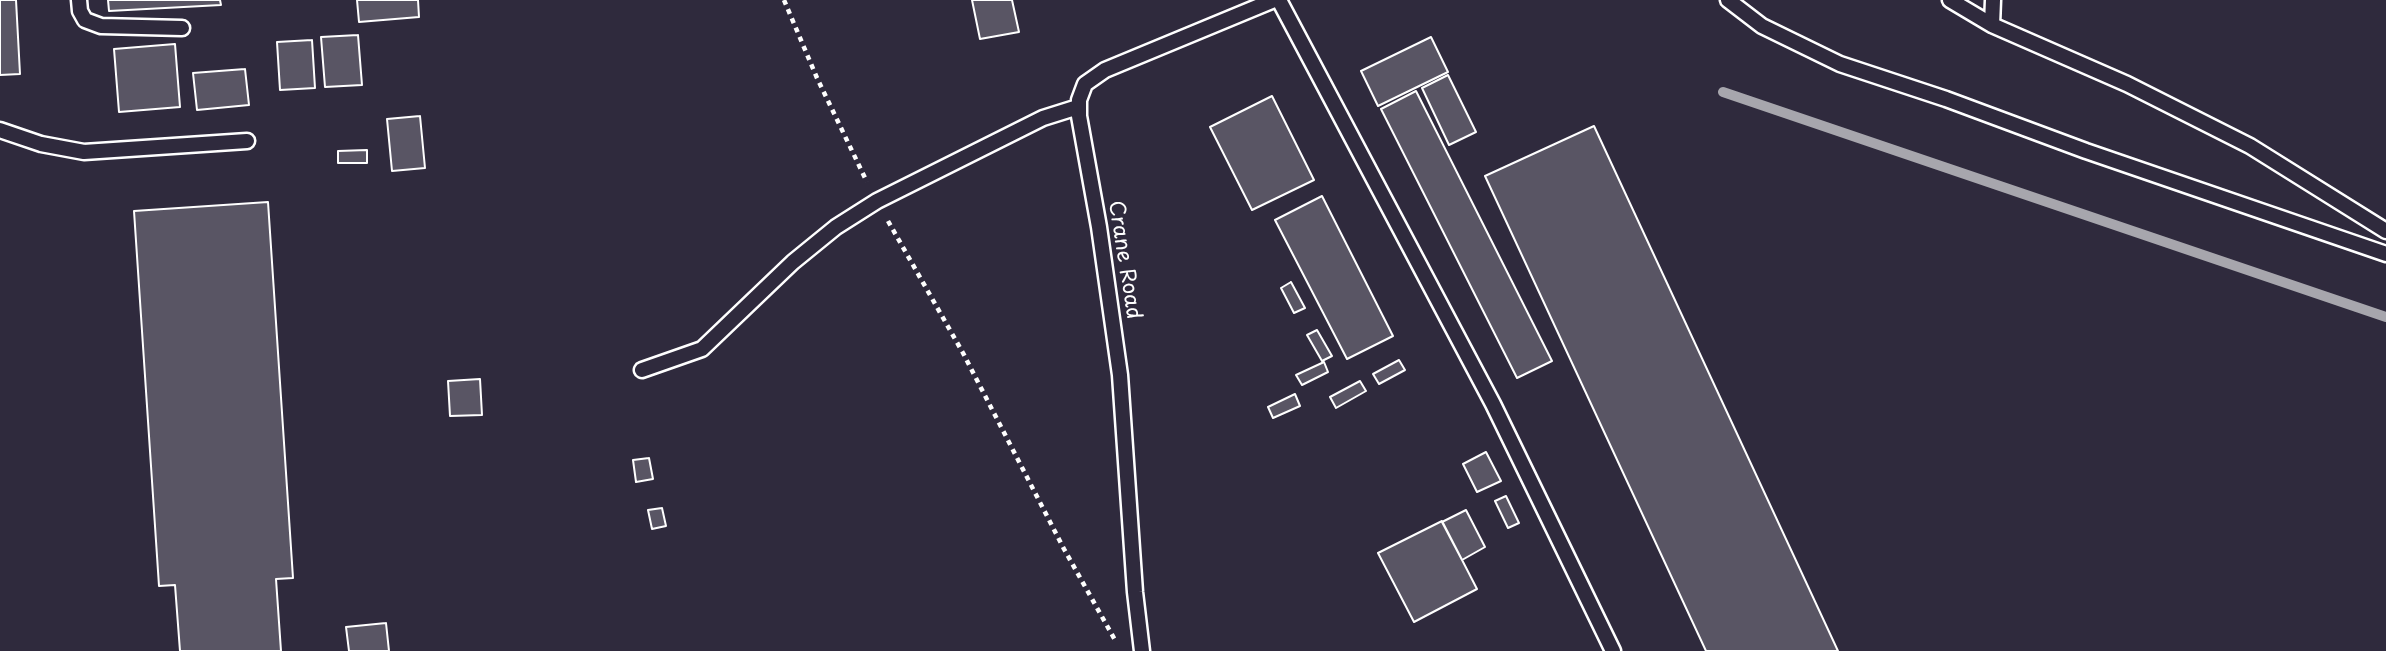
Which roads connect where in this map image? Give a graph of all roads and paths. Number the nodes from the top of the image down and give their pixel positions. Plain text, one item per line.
1 (79, 0) edge
2 (784, 0) edge
3 (1276, 0) edge
4 (1728, 0) edge
5 (1950, 0) edge
6 (1993, 0) edge
7 (1992, 25) junction
8 (182, 28) dead end
9 (1078, 107) junction
10 (0, 130) edge
11 (247, 141) dead end
12 (877, 201) junction
13 (2386, 231) edge
14 (2386, 254) edge
15 (642, 370) dead end
16 (1118, 645) dead end
17 (1142, 651) edge
18 (1613, 651) edge

1 - 8 lane
2 - 12 path
3 - 9 lane
3 - 18 lane
4 - 14 lane
5 - 7 lane
6 - 7 lane
7 - 13 lane
9 - 12 lane
9 - 17 lane, Crane Road
10 - 11 lane
12 - 15 lane
12 - 16 path

